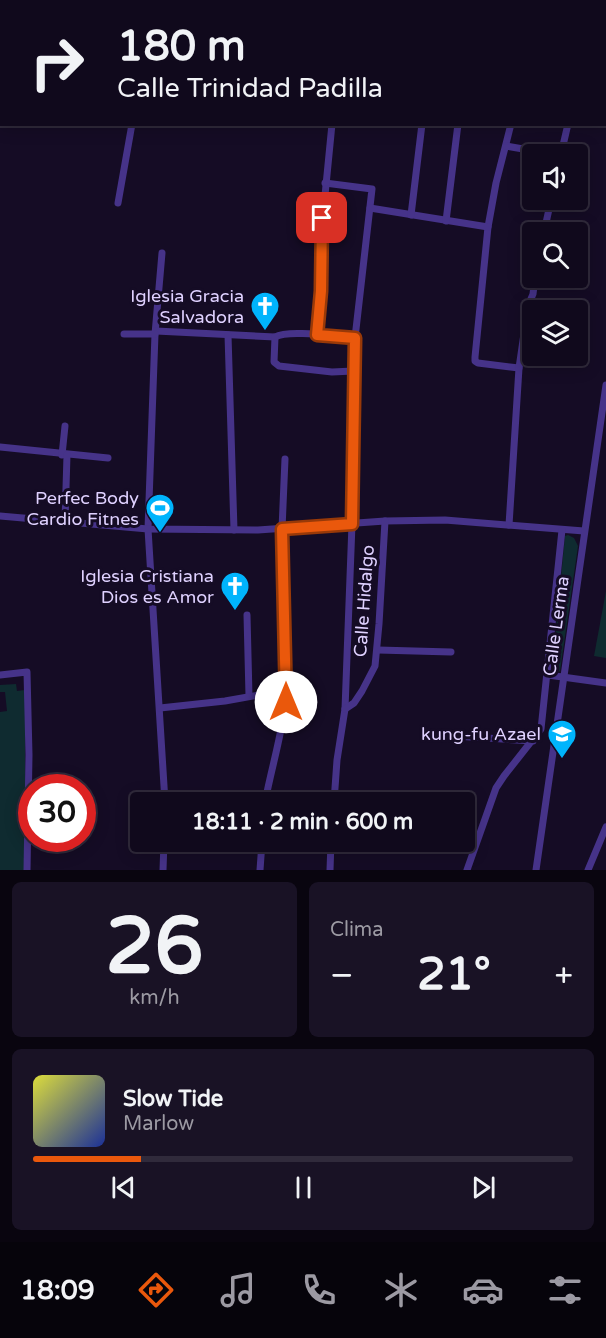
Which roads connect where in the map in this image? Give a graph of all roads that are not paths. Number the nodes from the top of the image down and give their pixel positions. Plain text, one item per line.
1 (132, 126) edge
2 (332, 126) edge
3 (422, 126) edge
4 (458, 126) edge
5 (511, 126) edge
6 (568, 126) edge
7 (563, 144) edge
8 (506, 146) junction
9 (522, 149) edge
10 (325, 183) junction
11 (118, 204) dead end
12 (370, 208) junction
13 (411, 215) junction
14 (446, 221) junction
15 (488, 227) junction
16 (162, 253) dead end
17 (534, 288) edge
18 (155, 333) junction
19 (124, 334) dead end
20 (228, 335) junction
21 (317, 335) junction
22 (275, 337) junction
23 (355, 338) junction
24 (519, 368) junction
25 (353, 371) junction
26 (606, 386) edge
27 (65, 426) dead end
28 (0, 447) edge
29 (64, 455) junction
30 (108, 458) dead end
31 (285, 459) dead end
32 (0, 516) edge
33 (65, 521) junction
34 (385, 521) junction
35 (352, 524) junction
36 (509, 525) junction
37 (148, 529) junction
38 (282, 529) junction
39 (234, 530) junction
40 (562, 530) junction
41 (585, 531) junction
42 (247, 615) dead end
43 (378, 650) junction
44 (451, 652) dead end
45 (0, 675) edge
46 (548, 675) junction
47 (565, 678) junction
48 (606, 683) edge
49 (287, 690) junction
50 (249, 696) junction
51 (160, 708) junction
52 (345, 709) junction
53 (541, 729) junction
54 (557, 731) junction
55 (434, 737) dead end
56 (533, 741) junction
57 (164, 792) edge
58 (267, 792) edge
59 (335, 792) edge
60 (606, 827) edge
61 (164, 852) edge
62 (261, 852) edge
63 (331, 852) edge
64 (27, 870) edge
65 (163, 870) edge
66 (260, 870) edge
67 (330, 870) edge
68 (467, 870) edge
69 (536, 870) edge
70 (588, 870) edge

1 - 11 street
2 - 10 street
3 - 13 street
4 - 14 street
5 - 8 street
6 - 7 street
8 - 9 street
8 - 15 street
10 - 12 street
10 - 21 street
12 - 13 street
12 - 23 street
13 - 14 street
14 - 15 street
15 - 24 street
16 - 18 street
17 - 24 street
18 - 19 street
18 - 20 street
18 - 37 street
20 - 22 street
20 - 39 street
21 - 22 street
21 - 23 street
22 - 25 street
23 - 25 street
24 - 36 street
25 - 35 street
26 - 41 street, Calle Lerma
27 - 29 street
28 - 29 street
29 - 30 street
29 - 33 street
31 - 38 street
32 - 33 street
33 - 37 street
34 - 35 street
34 - 36 street
34 - 43 street, Calle Hidalgo
35 - 38 street
35 - 52 street
36 - 40 street
37 - 39 street
37 - 51 street
38 - 39 street
38 - 49 street
40 - 41 street
40 - 46 street
41 - 47 street, Calle Lerma
42 - 50 street
43 - 44 street
43 - 52 street, Calle Hidalgo
45 - 64 street
46 - 47 street
46 - 53 street
47 - 48 street
47 - 54 street, Calle Lerma
49 - 50 street
49 - 58 street
50 - 51 street
51 - 57 street
52 - 59 street
53 - 54 street
53 - 56 street
54 - 69 street, Calle Lerma
55 - 56 street
56 - 68 street
60 - 70 street
61 - 65 street
62 - 66 street
63 - 67 street

